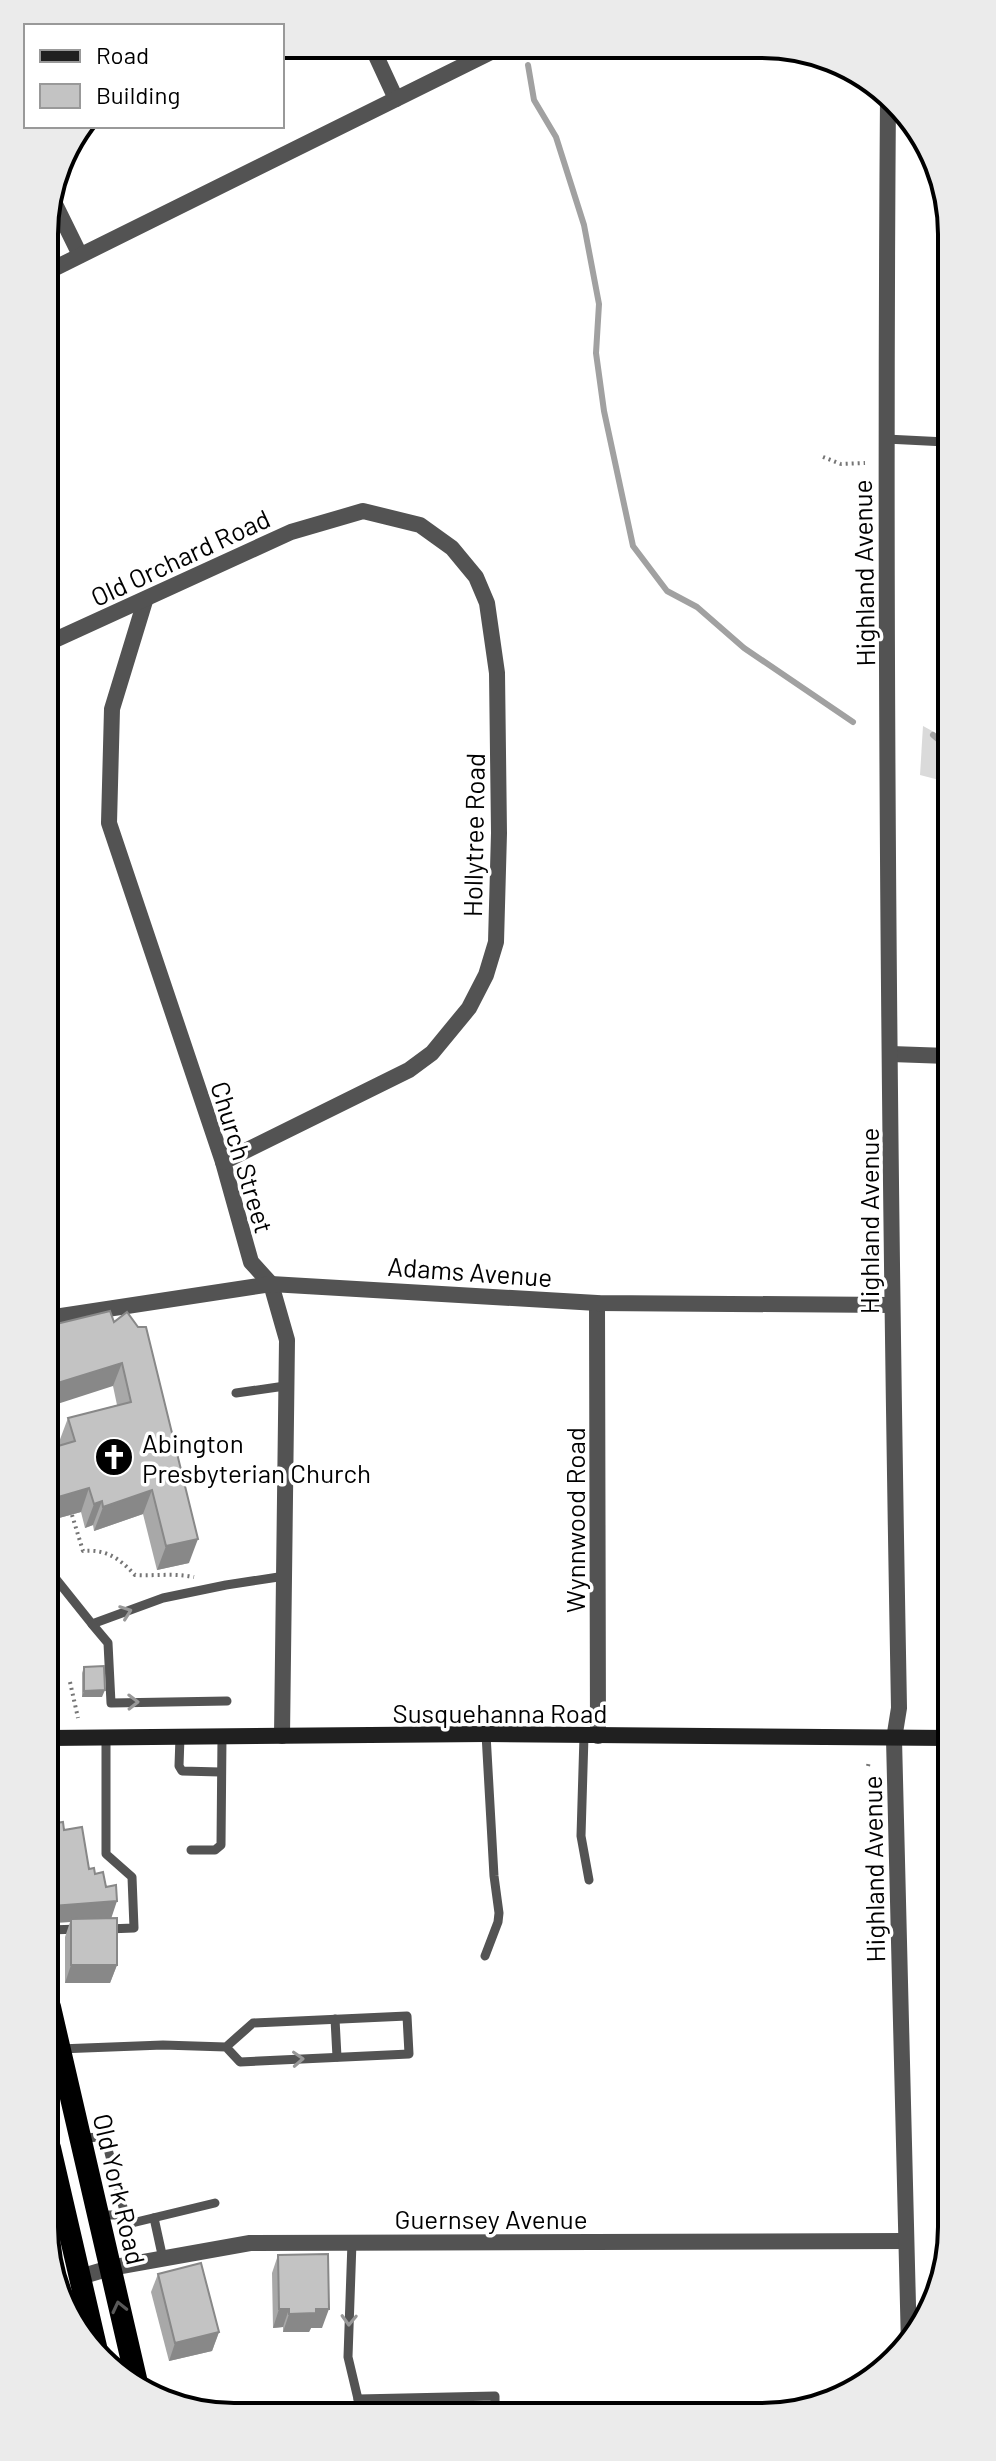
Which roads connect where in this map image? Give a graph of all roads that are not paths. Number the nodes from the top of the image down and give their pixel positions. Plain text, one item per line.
1 (377, 58) edge
2 (479, 58) edge
3 (396, 99) junction
4 (888, 112) edge
5 (59, 213) edge
6 (80, 255) junction
7 (58, 266) edge
8 (885, 439) junction
9 (938, 442) edge
10 (291, 532) joint
11 (145, 601) junction
12 (58, 639) edge
13 (891, 1054) junction
14 (938, 1056) edge
15 (223, 1162) junction
16 (271, 1284) junction
17 (597, 1303) junction
18 (892, 1305) junction
19 (58, 1316) edge
20 (285, 1386) junction
21 (236, 1393) dead end
22 (285, 1576) junction
23 (58, 1582) edge
24 (92, 1624) junction
25 (227, 1701) dead end
26 (486, 1734) junction
27 (282, 1736) junction
28 (591, 1736) junction
29 (180, 1737) junction
30 (222, 1737) junction
31 (58, 1738) edge
32 (106, 1738) junction
33 (938, 1738) edge
34 (894, 1739) junction
35 (220, 1772) junction
36 (191, 1850) dead end
37 (589, 1880) dead end
38 (58, 1930) edge
39 (485, 1956) dead end
40 (335, 2019) junction
41 (58, 2044) edge
42 (226, 2047) junction
43 (59, 2049) junction
44 (337, 2057) junction
45 (80, 2138) junction
46 (58, 2183) edge
47 (215, 2203) dead end
48 (98, 2215) junction
49 (125, 2215) junction
50 (154, 2218) junction
51 (906, 2241) junction
52 (352, 2242) junction
53 (163, 2259) junction
54 (110, 2268) junction
55 (80, 2277) junction
56 (908, 2324) edge
57 (92, 2331) edge
58 (134, 2372) edge
59 (358, 2399) junction
60 (359, 2403) edge
61 (495, 2403) edge

1 - 3 street
2 - 3 street
3 - 6 street
4 - 8 street, Highland Avenue
5 - 6 street
6 - 7 street
8 - 9 lane
8 - 13 street, Highland Avenue
10 - 11 street, Old Orchard Road
10 - 15 street, Hollytree Road
11 - 12 street, Old Orchard Road
11 - 15 street, Church Street
13 - 14 street
13 - 18 street, Highland Avenue
15 - 16 street, Church Street
16 - 17 street, Adams Avenue
16 - 19 street, Adams Avenue
16 - 20 street, Church Street
17 - 18 street, Adams Avenue
17 - 28 street, Wynnwood Road
18 - 34 street, Highland Avenue
20 - 21 lane
20 - 22 street, Church Street
24 -> 22 lane
22 - 27 street, Church Street
23 - 24 lane
24 -> 25 lane
26 - 27 main road, Susquehanna Road
26 - 28 main road, Susquehanna Road
26 - 39 lane
27 - 30 main road, Susquehanna Road
28 - 34 main road, Susquehanna Road
28 - 37 lane
29 - 30 main road, Susquehanna Road
29 - 32 main road, Susquehanna Road
29 - 35 lane
30 - 35 lane
31 - 32 main road, Susquehanna Road
32 - 38 lane
33 - 34 main road, Susquehanna Road
34 - 51 street, Highland Avenue
35 - 36 lane
40 - 42 lane
40 - 44 lane
40 - 44 lane
41 - 43 highway, Old York Road
42 - 43 lane
42 -> 44 lane
43 - 45 highway, Old York Road
45 - 48 highway, Old York Road
45 - 49 lane
46 - 55 highway
47 - 50 lane
48 - 49 lane
48 - 54 highway, Old York Road
49 - 50 lane
50 - 53 lane
51 - 52 street, Guernsey Avenue
51 - 56 street, Highland Avenue
52 - 53 street, Guernsey Avenue
52 -> 59 lane
53 - 54 street, Guernsey Avenue
54 - 55 street, Guernsey Avenue
58 -> 54 highway, Old York Road
55 - 57 highway
59 - 60 lane
59 - 61 lane

